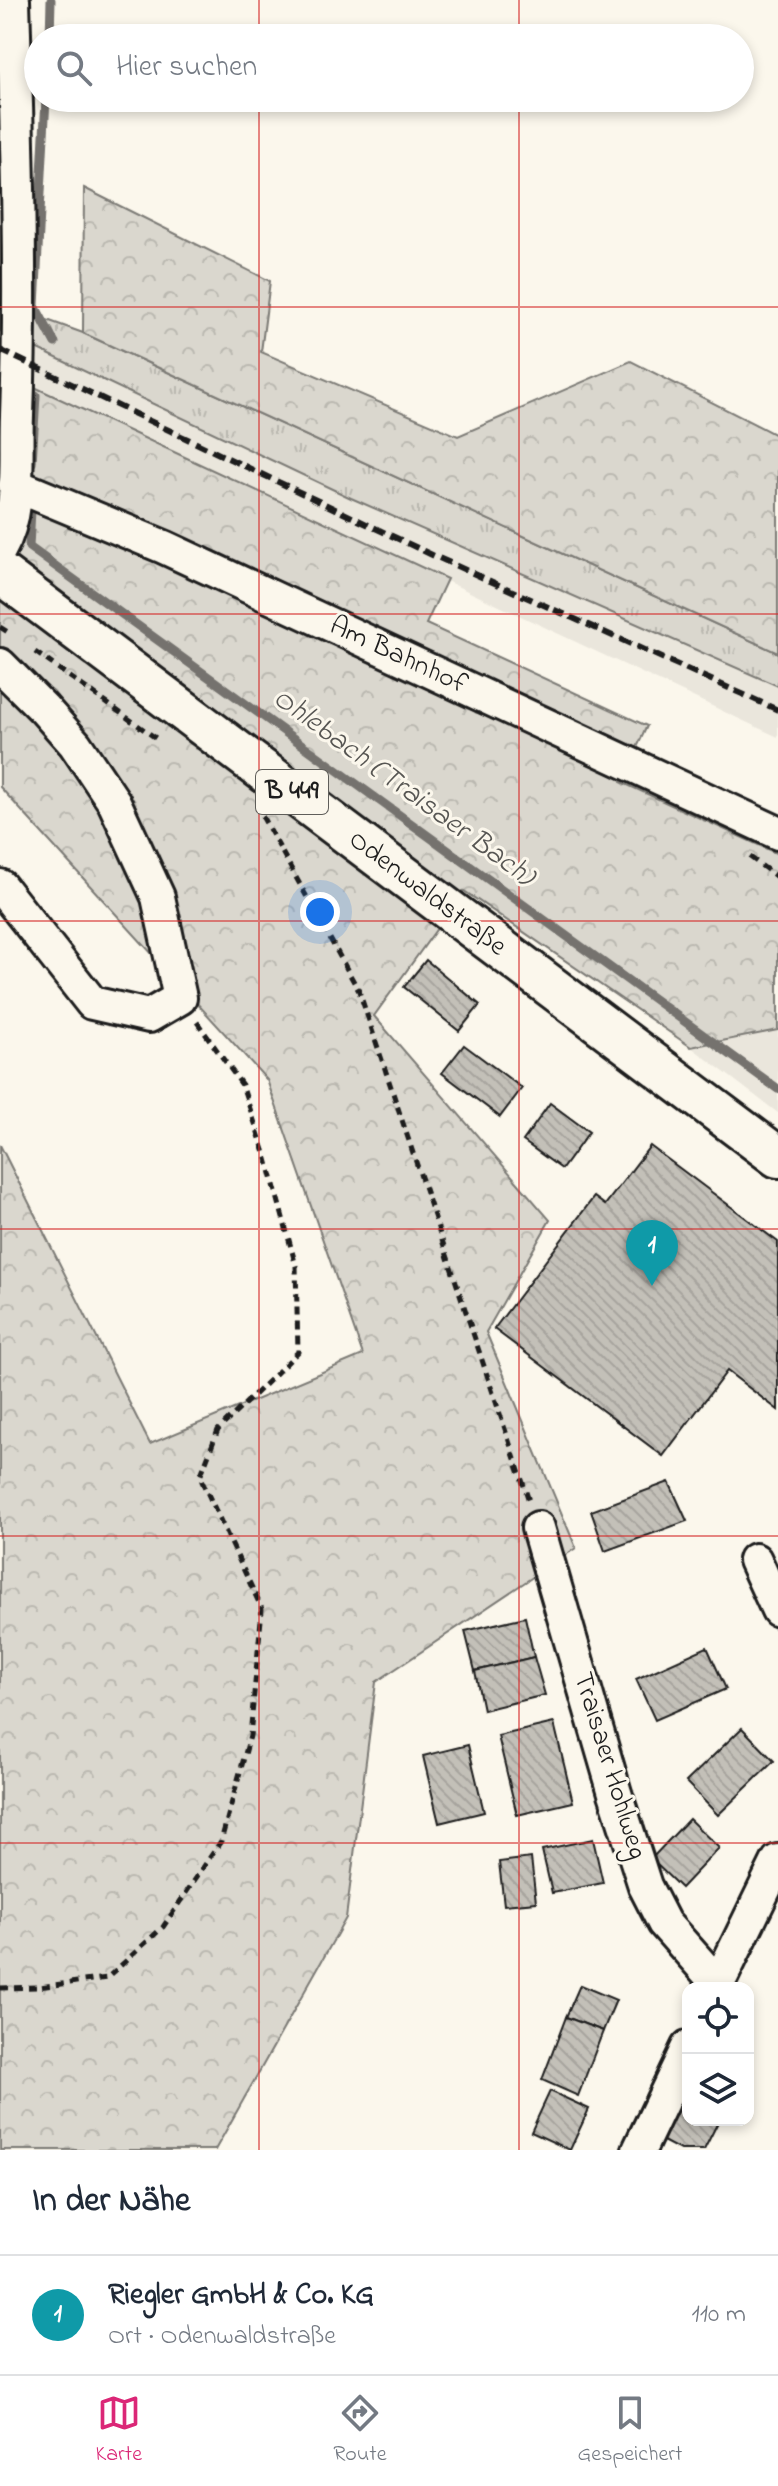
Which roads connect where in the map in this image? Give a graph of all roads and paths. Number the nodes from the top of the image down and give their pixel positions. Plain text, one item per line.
1 (13, 0) edge
2 (15, 485) junction
3 (0, 549) edge
4 (0, 573) edge
5 (0, 627) edge
6 (26, 645) dead end
7 (6, 651) edge
8 (169, 748) dead end
9 (260, 813) dead end
10 (778, 833) edge
11 (0, 886) edge
12 (180, 998) junction
13 (778, 1157) edge
14 (538, 1528) joint
15 (755, 1560) dead end
16 (778, 1610) edge
17 (778, 1861) edge
18 (714, 1982) edge
19 (719, 1982) edge
20 (0, 1988) edge
21 (685, 2054) edge
22 (639, 2150) edge

1 - 2 street
2 - 3 street
2 - 10 street, Am Bahnhof
4 - 13 main road, Odenwaldstraße / B 449
5 - 7 path
6 - 8 path
7 - 12 street
9 - 14 path
11 - 12 street
12 - 20 path
14 - 18 street, Traisaer Hohlweg
15 - 16 street
17 - 19 street
21 - 22 street

